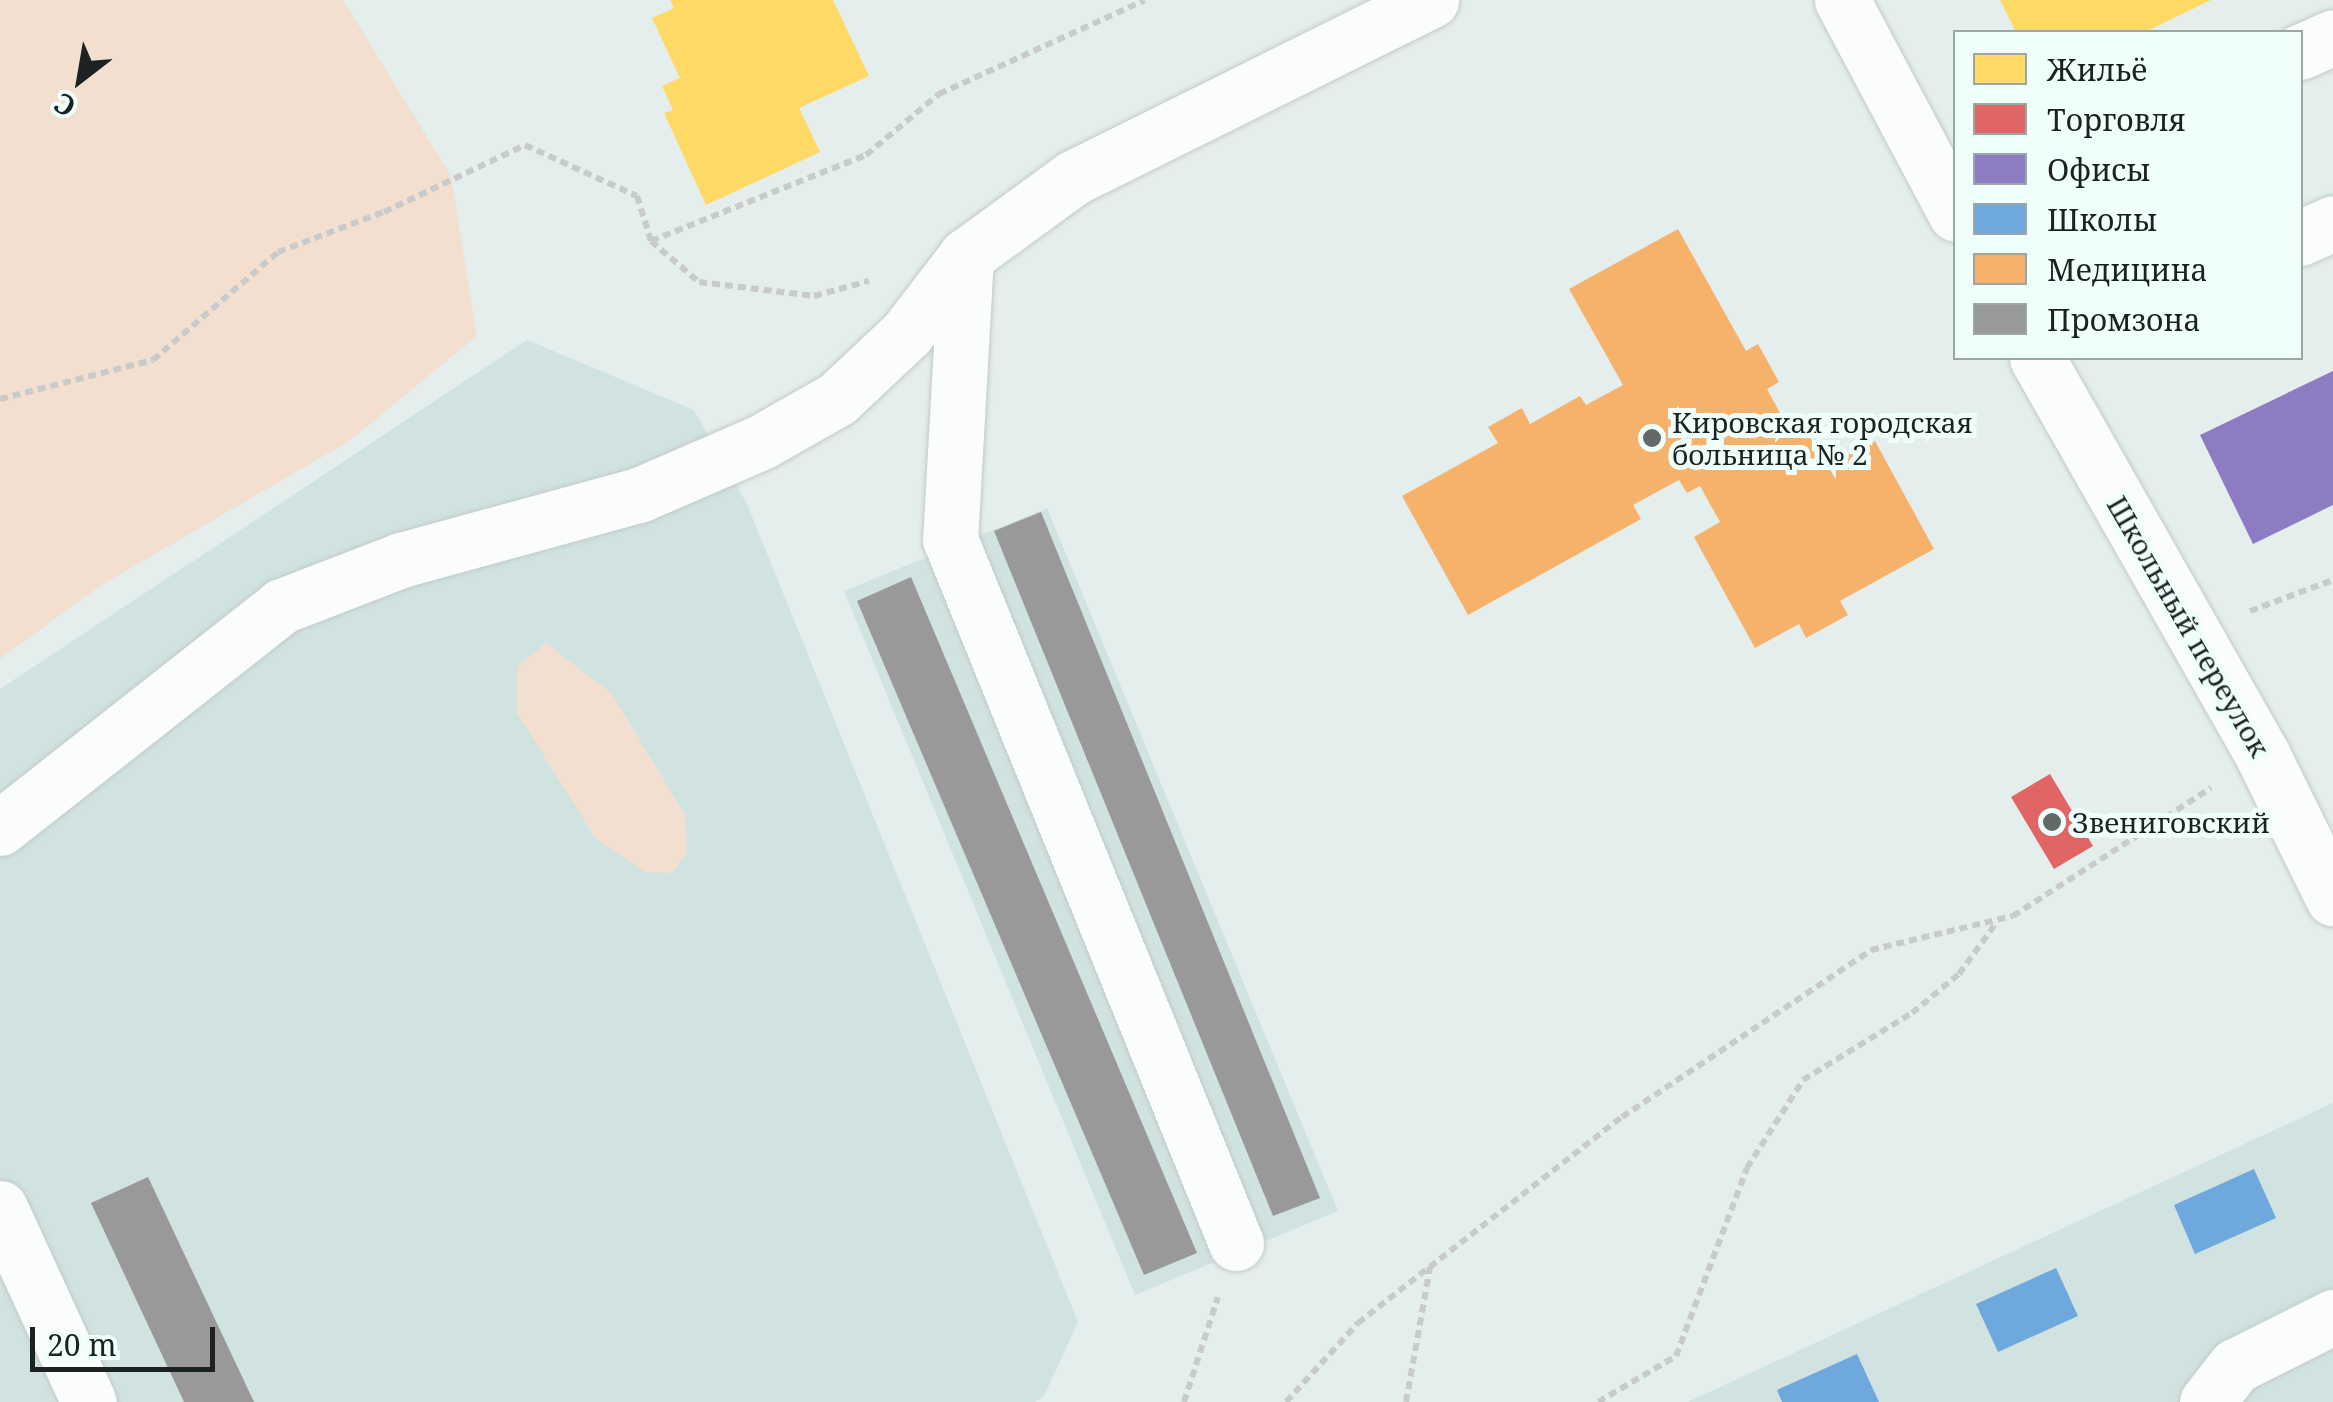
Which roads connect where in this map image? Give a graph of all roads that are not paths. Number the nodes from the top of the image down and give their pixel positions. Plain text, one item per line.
1 (1432, 0) edge
2 (1842, 0) edge
3 (2333, 37) edge
4 (2303, 51) edge
5 (1953, 209) edge
6 (2333, 222) edge
7 (2303, 237) edge
8 (966, 256) junction
9 (2044, 360) edge
10 (0, 828) edge
11 (2333, 898) edge
12 (0, 1208) edge
13 (1236, 1243) road end
14 (2333, 1317) edge
15 (89, 1402) edge
16 (2207, 1402) edge

1 - 8 street
2 - 5 street
3 - 4 street
6 - 7 street
8 - 10 street
8 - 13 street
9 - 11 street, Школьный переулок
12 - 15 street
14 - 16 street

